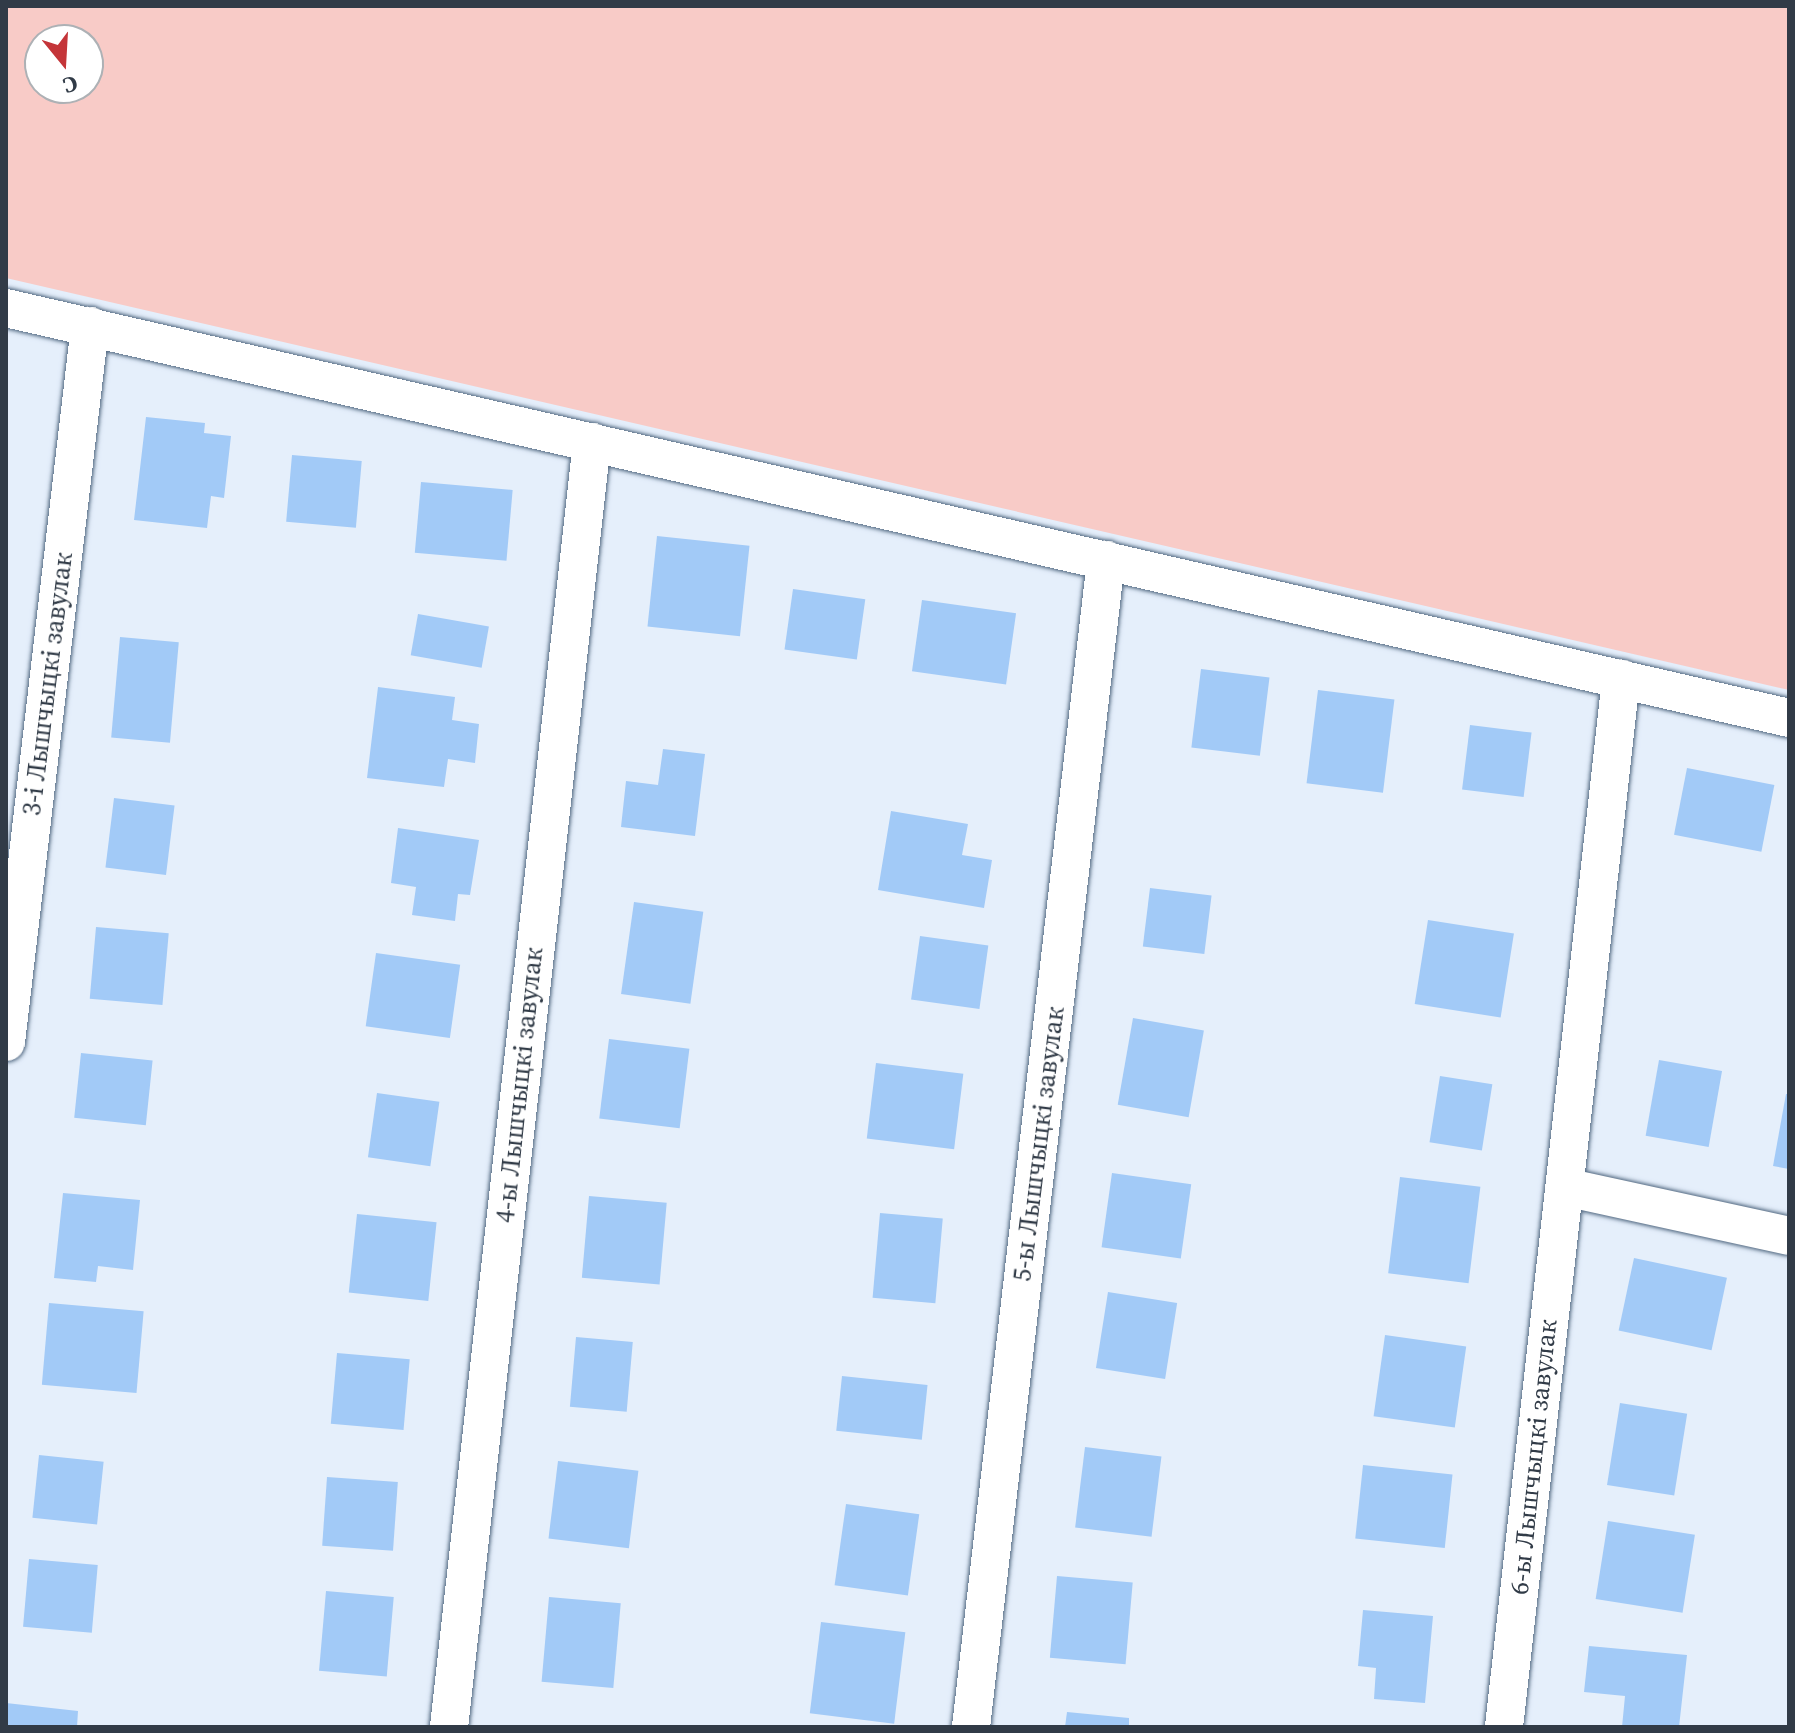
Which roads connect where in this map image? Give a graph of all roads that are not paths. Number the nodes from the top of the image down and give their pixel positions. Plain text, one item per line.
1 (6, 308) edge
2 (90, 326) junction
3 (592, 442) junction
4 (1106, 560) junction
5 (1621, 679) junction
6 (1789, 718) edge
7 (6, 1042) edge
8 (1565, 1187) junction
9 (1789, 1236) edge
10 (449, 1727) edge
11 (971, 1727) edge
12 (1504, 1727) edge

1 - 2 street
2 - 3 street
2 - 7 street, 3-і Лышчыцкі завулак
3 - 4 street
3 - 10 street, 4-ы Лышчыцкі завулак
4 - 5 street
4 - 11 street, 5-ы Лышчыцкі завулак
5 - 6 street
5 - 8 street, 6-ы Лышчыцкі завулак
8 - 9 street
8 - 12 street, 6-ы Лышчыцкі завулак

